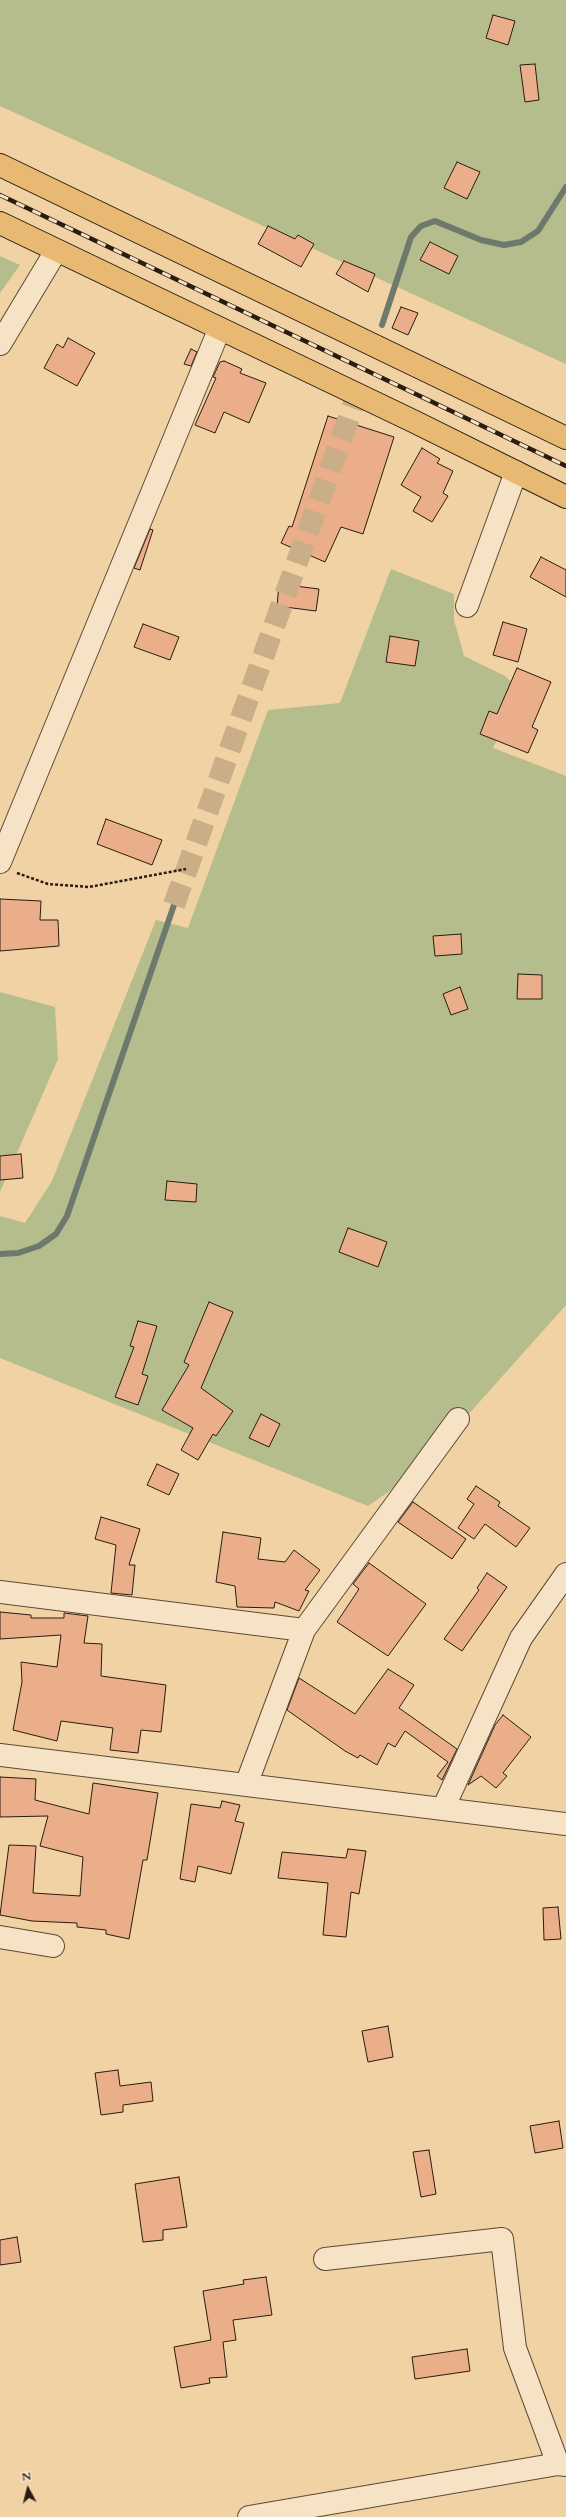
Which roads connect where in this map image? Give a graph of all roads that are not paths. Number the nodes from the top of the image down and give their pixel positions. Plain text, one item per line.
1 (0, 165) edge
2 (0, 223) edge
3 (56, 251) junction
4 (219, 330) junction
5 (0, 344) edge
6 (566, 438) edge
7 (516, 472) junction
8 (566, 497) edge
9 (467, 606) dead end
10 (7, 867) edge
11 (458, 1419) dead end
12 (566, 1574) edge
13 (0, 1592) edge
14 (304, 1630) junction
15 (0, 1755) edge
16 (246, 1785) junction
17 (443, 1809) junction
18 (566, 1824) edge
19 (0, 1937) edge
20 (53, 1946) dead end
21 (325, 2259) dead end
22 (562, 2465) edge
23 (249, 2517) edge

1 - 6 main road
2 - 3 main road
3 - 4 main road
3 - 5 street
4 - 7 main road
4 - 10 street
7 - 8 main road
7 - 9 street
11 - 14 street
12 - 17 street
13 - 14 street
14 - 16 street
15 - 16 street
16 - 17 street
17 - 18 street
19 - 20 street
21 - 22 street
22 - 23 street

